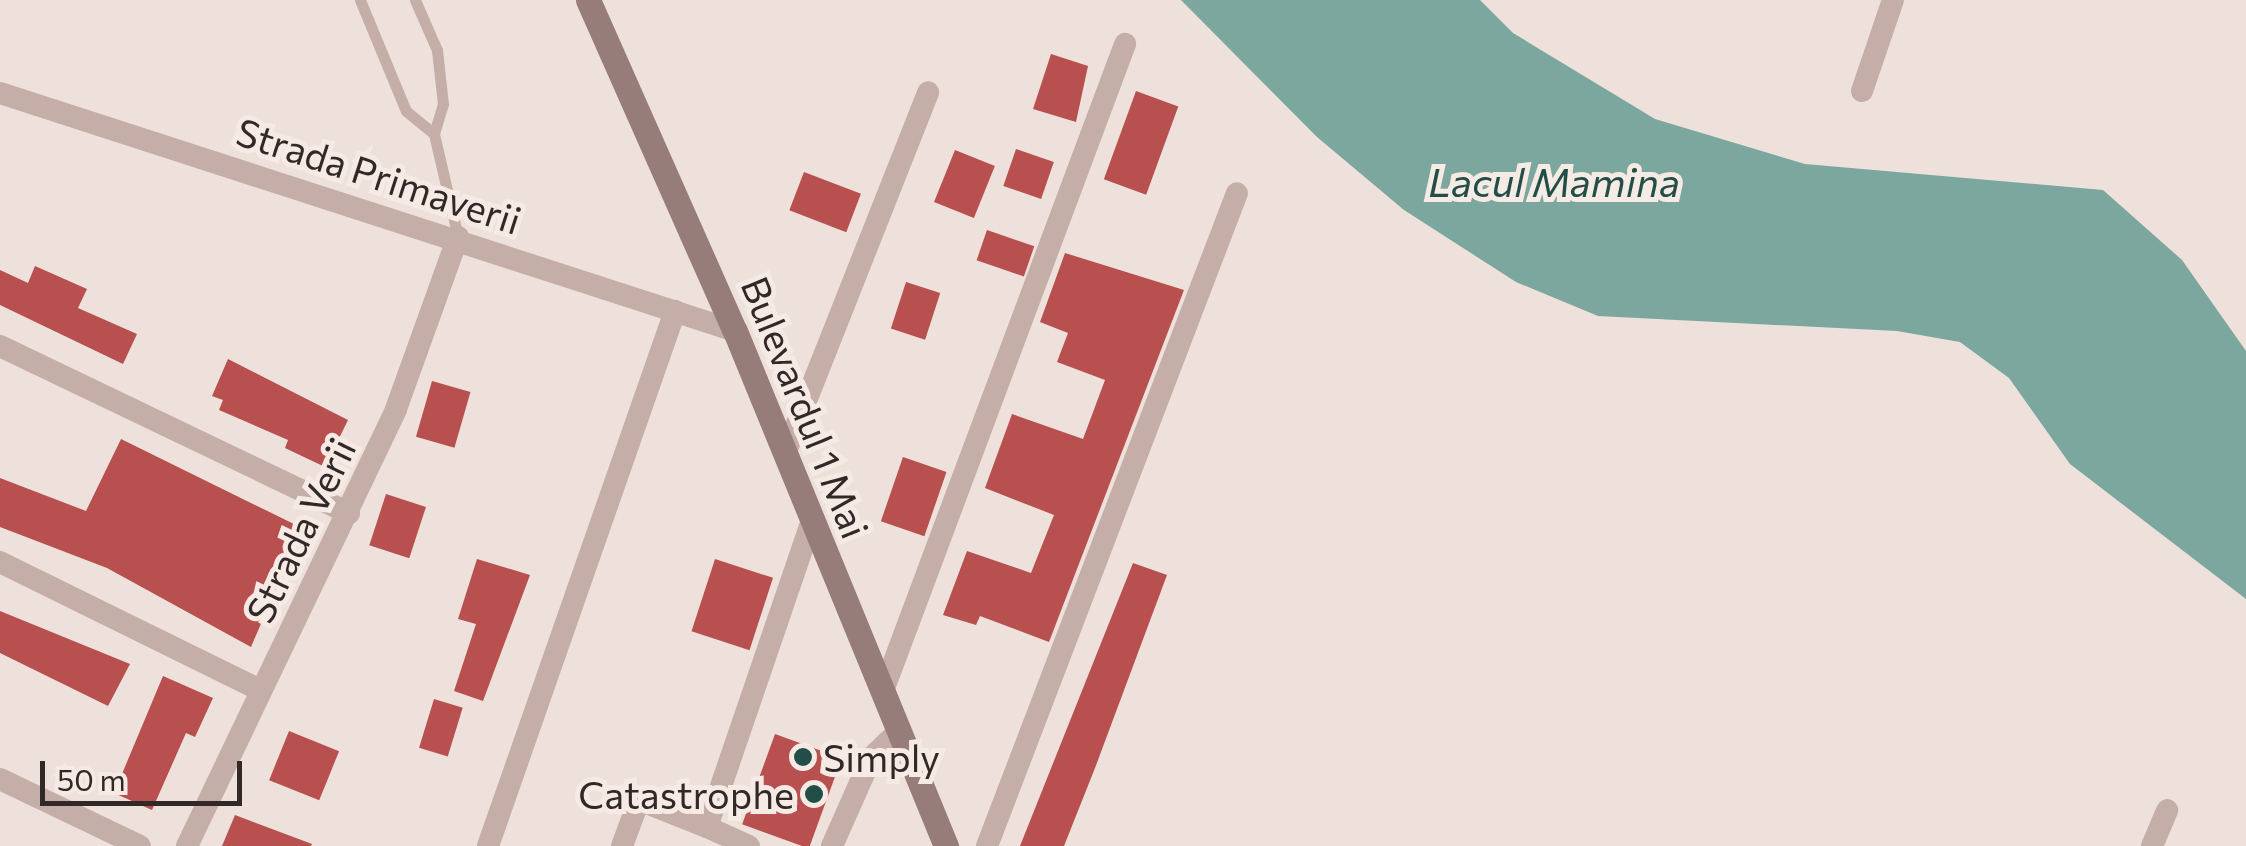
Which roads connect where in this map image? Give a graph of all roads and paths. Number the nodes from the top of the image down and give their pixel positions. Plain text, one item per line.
1 (360, 0) edge
2 (414, 0) edge
3 (588, 0) edge
4 (1893, 0) edge
5 (1126, 44) dead end
6 (1862, 91) dead end
7 (928, 92) dead end
8 (0, 93) edge
9 (434, 134) junction
10 (1237, 193) dead end
11 (458, 236) junction
12 (675, 311) junction
13 (735, 330) junction
14 (0, 346) edge
15 (785, 454) junction
16 (349, 513) junction
17 (812, 521) junction
18 (0, 562) edge
19 (260, 690) junction
20 (883, 691) junction
21 (899, 730) junction
22 (0, 779) edge
23 (2166, 810) dead end
24 (708, 827) junction
25 (140, 846) edge
26 (187, 846) edge
27 (488, 846) edge
28 (622, 846) edge
29 (749, 846) edge
30 (832, 846) edge
31 (946, 846) edge
32 (988, 846) edge
33 (2152, 846) edge

1 - 9 lane
2 - 9 lane
3 - 13 main road, Bulevardul 1 Mai
4 - 6 street
5 - 20 street
7 - 15 street
8 - 11 street, Strada Primaverii
9 - 11 lane
10 - 32 street
11 - 12 street, Strada Primaverii
11 - 16 street, Strada Verii
12 - 13 street, Strada Primaverii
12 - 27 street
13 - 15 main road, Bulevardul 1 Mai
14 - 16 street
15 - 17 main road, Bulevardul 1 Mai
16 - 19 street, Strada Verii
17 - 20 main road, Bulevardul 1 Mai
17 - 24 street
18 - 19 street
19 - 26 street, Strada Verii
20 - 21 main road, Bulevardul 1 Mai
21 - 30 street
21 - 31 main road, Bulevardul 1 Mai
22 - 25 street
23 - 33 street
24 - 28 street
24 - 29 street

